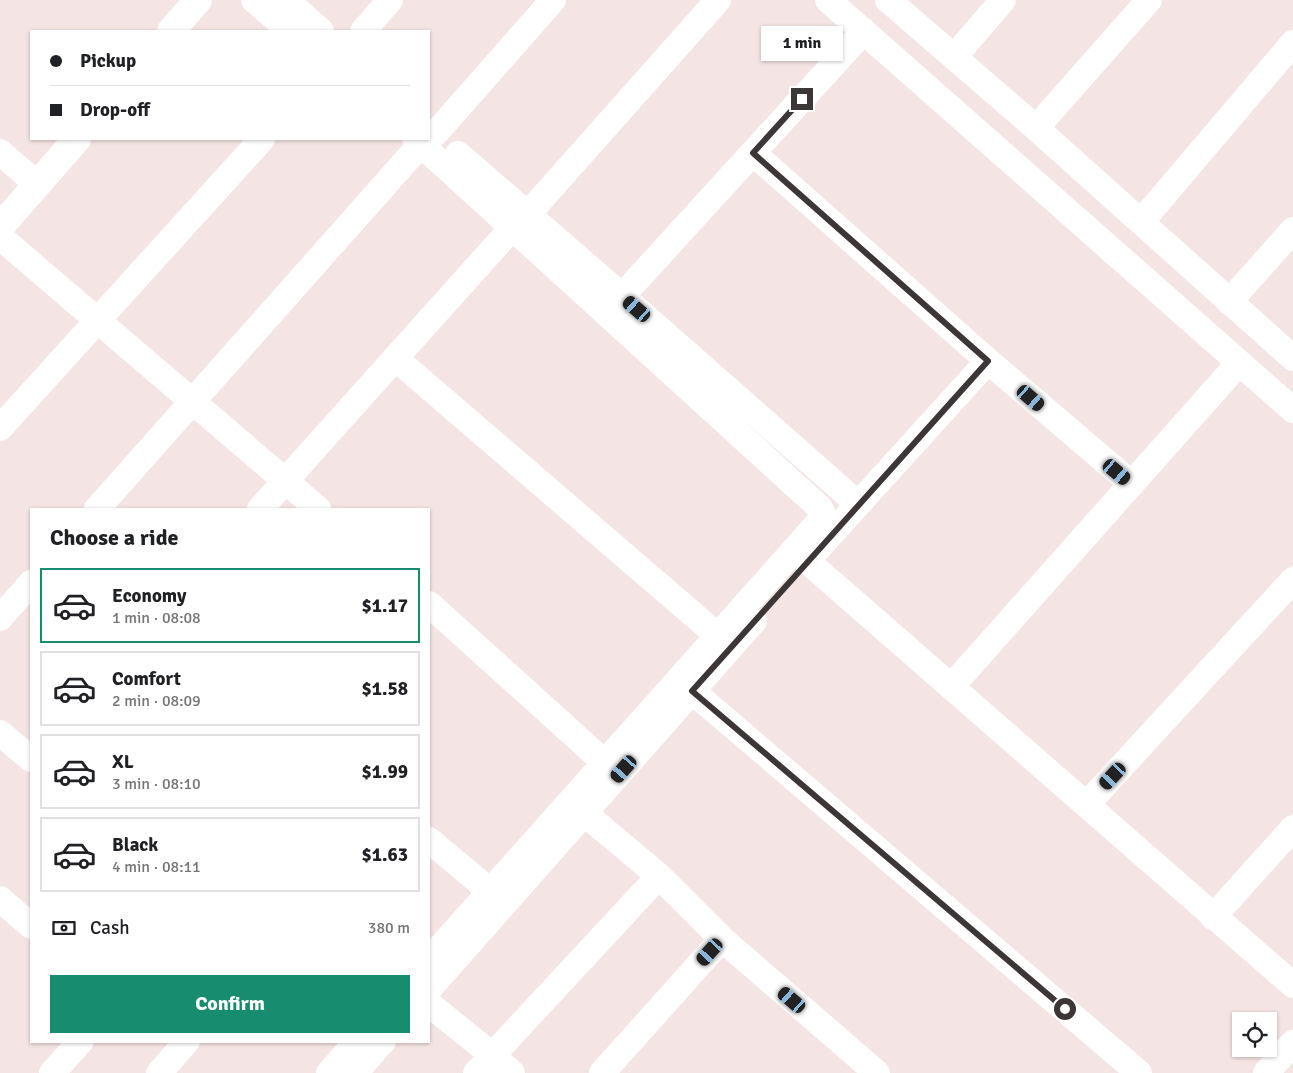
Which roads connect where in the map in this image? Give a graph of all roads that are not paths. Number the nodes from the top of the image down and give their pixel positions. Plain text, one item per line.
1 (198, 0) edge
2 (254, 0) edge
3 (286, 0) edge
4 (390, 0) edge
5 (553, 0) edge
6 (718, 0) edge
7 (828, 0) edge
8 (888, 0) edge
9 (1002, 0) edge
10 (1150, 0) edge
11 (172, 30) edge
12 (289, 30) edge
13 (320, 30) edge
14 (364, 30) edge
15 (864, 31) junction
16 (1293, 43) edge
17 (954, 56) junction
18 (1036, 128) junction
19 (430, 131) edge
20 (76, 140) edge
21 (261, 140) edge
22 (421, 140) edge
23 (429, 140) edge
24 (0, 152) edge
25 (753, 153) junction
26 (37, 184) junction
27 (520, 222) junction
28 (1140, 222) junction
29 (0, 227) edge
30 (1293, 230) edge
31 (0, 238) edge
32 (622, 296) junction
33 (1229, 302) junction
34 (97, 321) junction
35 (395, 358) junction
36 (1293, 358) edge
37 (988, 361) junction
38 (1240, 363) junction
39 (192, 402) junction
40 (1293, 410) edge
41 (0, 428) edge
42 (286, 481) junction
43 (1132, 484) junction
44 (858, 504) junction
45 (98, 508) edge
46 (261, 508) edge
47 (317, 508) edge
48 (807, 561) junction
49 (1293, 580) edge
50 (30, 584) edge
51 (430, 605) edge
52 (0, 618) edge
53 (717, 635) junction
54 (951, 687) junction
55 (692, 691) junction
56 (0, 733) edge
57 (30, 758) edge
58 (604, 762) junction
59 (1087, 804) junction
60 (584, 813) junction
61 (1293, 828) edge
62 (430, 841) edge
63 (659, 876) junction
64 (490, 891) junction
65 (0, 899) edge
66 (1213, 917) junction
67 (30, 925) edge
68 (722, 938) junction
69 (430, 959) edge
70 (1293, 985) edge
71 (430, 988) edge
72 (430, 1005) edge
73 (80, 1043) edge
74 (185, 1043) edge
75 (355, 1043) edge
76 (381, 1043) edge
77 (1293, 1043) edge
78 (484, 1064) edge
79 (52, 1073) edge
80 (158, 1073) edge
81 (328, 1073) edge
82 (355, 1073) edge
83 (512, 1073) edge
84 (602, 1073) edge
85 (877, 1073) edge
86 (1139, 1073) edge
87 (1266, 1073) edge

1 - 11 street
2 - 12 street
3 - 13 street
4 - 14 street
5 - 19 street
6 - 27 street
7 - 15 street
8 - 17 street
9 - 17 street
10 - 18 street
15 - 25 street
15 - 38 street
16 - 28 street
17 - 18 street
18 - 28 street
20 - 26 street
21 - 34 street
22 - 39 street
23 - 27 street
24 - 26 street
25 - 32 street
25 - 37 street
26 - 29 street
27 - 32 street
27 - 35 street
27 - 53 street
28 - 33 street
30 - 33 street
31 - 34 street
32 - 44 street
33 - 36 street
34 - 39 street
34 - 41 street
35 - 42 street
35 - 53 street
37 - 43 street
37 - 44 street
38 - 40 street
38 - 43 street
39 - 42 street
39 - 45 street
42 - 46 street
42 - 47 street
43 - 54 street
44 - 48 street
48 - 54 street
48 - 55 street
49 - 59 street
50 - 52 street
51 - 58 street
53 - 58 street
54 - 59 street
55 - 60 street
55 - 86 street
56 - 57 street
58 - 64 street
59 - 66 street
60 - 63 street
60 - 71 street
61 - 66 street
62 - 64 street
63 - 68 street
63 - 78 street
64 - 69 street
65 - 67 street
66 - 70 street
68 - 84 street
68 - 85 street
72 - 78 street
73 - 79 street
74 - 80 street
75 - 81 street
76 - 82 street
77 - 87 street
78 - 83 street

